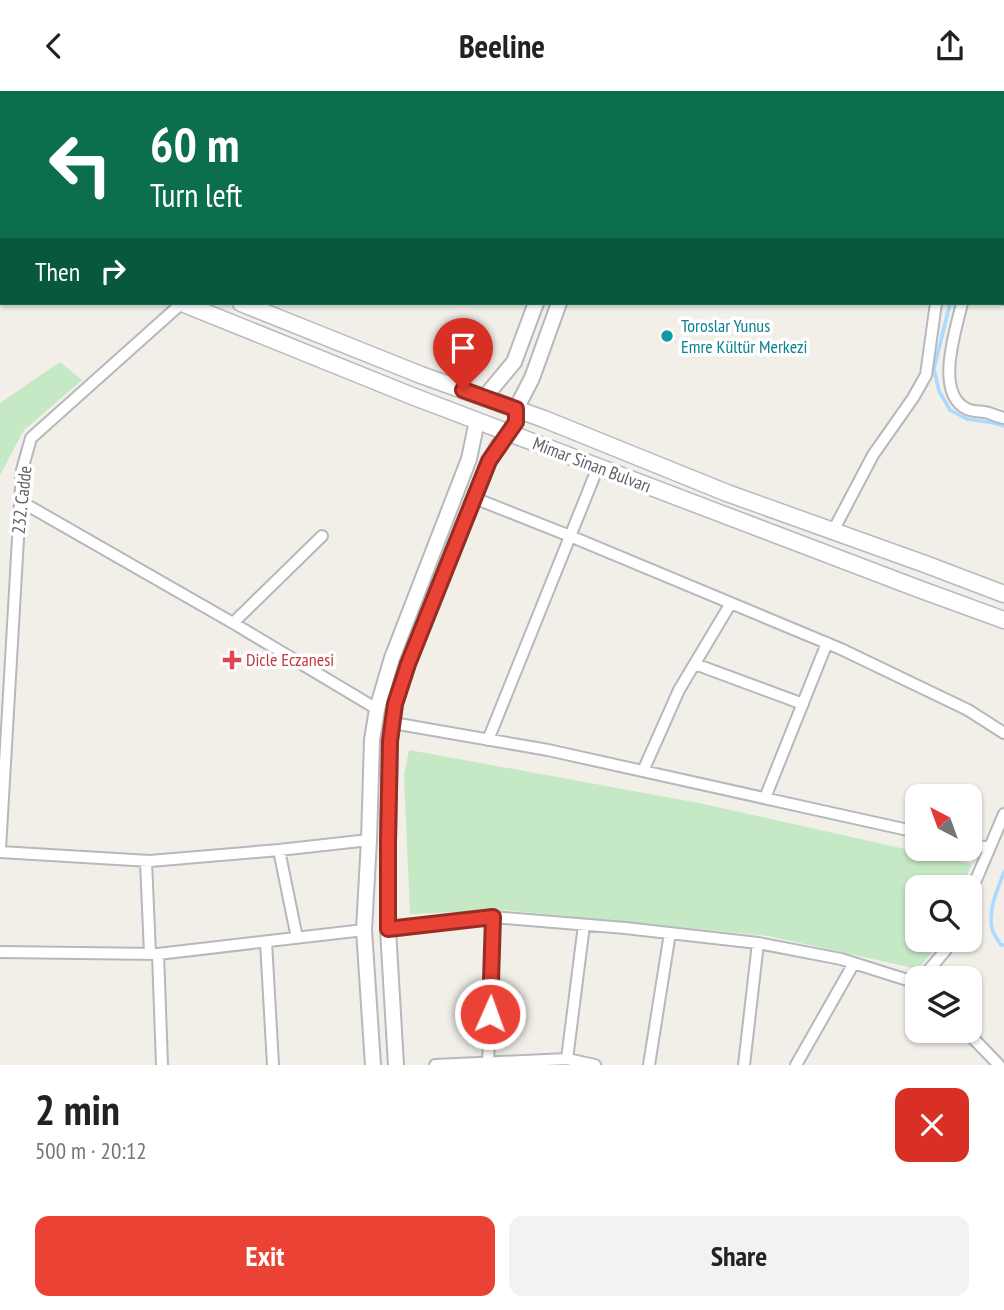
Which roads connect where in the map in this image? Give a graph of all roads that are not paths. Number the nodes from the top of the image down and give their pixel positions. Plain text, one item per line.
1 (180, 305) edge
2 (187, 305) edge
3 (246, 305) edge
4 (535, 305) edge
5 (558, 305) edge
6 (936, 305) edge
7 (962, 305) edge
8 (484, 398) junction
9 (516, 409) junction
10 (1004, 418) edge
11 (477, 421) junction
12 (507, 432) junction
13 (598, 467) junction
14 (474, 498) junction
15 (20, 501) junction
16 (833, 531) junction
17 (321, 536) dead end
18 (570, 536) junction
19 (1004, 594) edge
20 (731, 603) junction
21 (1004, 620) edge
22 (233, 623) junction
23 (0, 638) edge
24 (12, 639) junction
25 (827, 643) junction
26 (695, 664) junction
27 (803, 704) junction
28 (377, 709) junction
29 (393, 723) junction
30 (3, 733) edge
31 (1004, 733) edge
32 (488, 740) junction
33 (2, 770) edge
34 (643, 771) junction
35 (765, 798) junction
36 (1004, 814) edge
37 (905, 829) edge
38 (369, 840) junction
39 (982, 847) edge
40 (989, 848) junction
41 (279, 850) junction
42 (0, 851) edge
43 (146, 861) junction
44 (978, 875) edge
45 (493, 917) junction
46 (584, 925) junction
47 (388, 929) junction
48 (364, 930) junction
49 (670, 933) junction
50 (297, 938) junction
51 (266, 942) junction
52 (758, 943) junction
53 (0, 952) edge
54 (944, 952) edge
55 (154, 954) junction
56 (854, 963) junction
57 (932, 966) edge
58 (905, 979) edge
59 (978, 1043) edge
60 (567, 1059) junction
61 (488, 1064) edge
62 (162, 1065) edge
63 (273, 1065) edge
64 (373, 1065) edge
65 (396, 1065) edge
66 (435, 1065) edge
67 (595, 1065) edge
68 (649, 1065) edge
69 (744, 1065) edge
70 (796, 1065) edge
71 (999, 1065) edge

1 - 15 street, 232. Cadde
2 - 11 main road, Mimar Sinan Bulvarı
3 - 8 main road, Mimar Sinan Bulvarı
4 - 8 street
5 - 9 street
6 - 16 street
7 - 10 street
8 - 9 main road, Mimar Sinan Bulvarı
8 - 11 main road
9 - 12 main road
9 - 16 main road, Mimar Sinan Bulvarı
11 - 12 main road, Mimar Sinan Bulvarı
11 - 28 street
12 - 13 main road, Mimar Sinan Bulvarı
12 - 14 street
13 - 18 street
13 - 21 main road, Mimar Sinan Bulvarı
14 - 18 street
14 - 29 street
15 - 22 street
15 - 24 street, 232. Cadde
16 - 19 main road, Mimar Sinan Bulvarı
17 - 22 street
18 - 20 street
18 - 32 street
20 - 25 street
20 - 26 street
22 - 28 street
23 - 24 street
24 - 30 street, 232. Cadde
25 - 27 street
25 - 31 street
26 - 27 street
26 - 34 street
27 - 35 street
28 - 38 street
29 - 32 street
29 - 47 street
30 - 33 street, 232. Cadde
32 - 34 street
33 - 42 street, 232. Cadde
34 - 35 street
35 - 37 street
36 - 40 street
38 - 41 street
38 - 48 street
39 - 40 street
40 - 44 street
41 - 43 street
41 - 50 street
42 - 43 street
43 - 55 street
45 - 46 street
45 - 47 street
45 - 61 street
46 - 49 street
46 - 60 street
47 - 65 street
48 - 50 street
48 - 64 street
49 - 52 street
49 - 68 street
50 - 51 street
51 - 55 street
51 - 63 street
52 - 56 street
52 - 69 street
53 - 55 street
54 - 57 street
55 - 62 street
56 - 58 street
56 - 70 street
59 - 71 street
60 - 61 street
60 - 67 street
61 - 66 street

